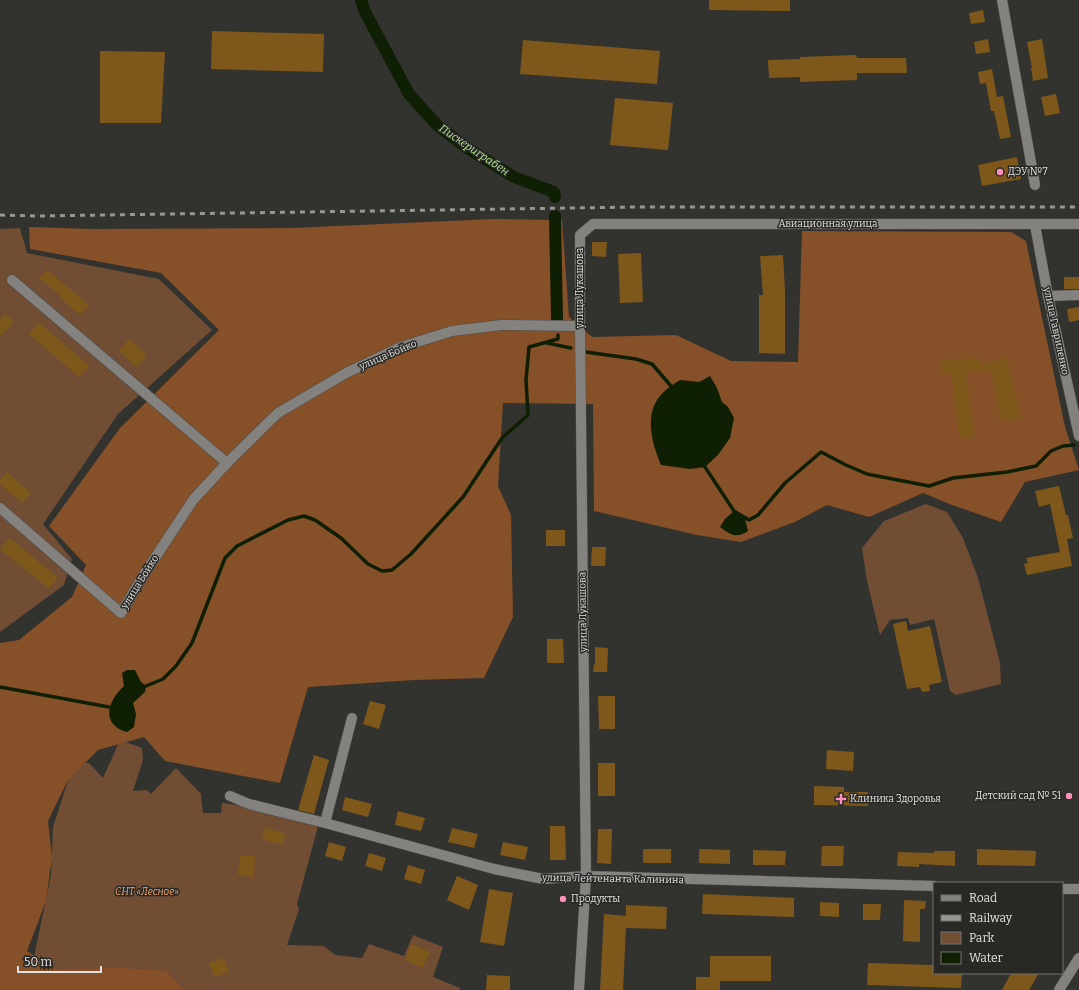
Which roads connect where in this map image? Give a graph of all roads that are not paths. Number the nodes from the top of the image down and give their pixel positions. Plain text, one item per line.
1 (1002, 0) edge
2 (1035, 185) dead end
3 (1035, 224) junction
4 (1079, 224) edge
5 (580, 235) joint
6 (12, 280) dead end
7 (1079, 295) edge
8 (1048, 296) junction
9 (580, 326) junction
10 (1079, 436) edge
11 (227, 463) junction
12 (0, 508) edge
13 (352, 718) dead end
14 (230, 796) dead end
15 (325, 823) junction
16 (586, 876) junction
17 (933, 886) edge
18 (1063, 889) edge
19 (1079, 889) edge
20 (1079, 958) edge
21 (579, 990) edge
22 (1059, 990) edge

1 - 2 street
3 - 4 street, Авиационная улица
3 - 5 street, Авиационная улица
3 - 8 street, улица Гавриленко
5 - 9 street, улица Лукашова
6 - 11 street
7 - 8 street
8 - 10 street, улица Гавриленко
9 - 11 street, улица Бойко
9 - 16 street, улица Лукашова
11 - 12 street, улица Бойко
13 - 15 street
14 - 15 street, улица Лейтенанта Калинина
15 - 16 street, улица Лейтенанта Калинина
16 - 17 street, улица Лейтенанта Калинина
16 - 21 street, улица Лукашова
18 - 19 street
20 - 22 street

